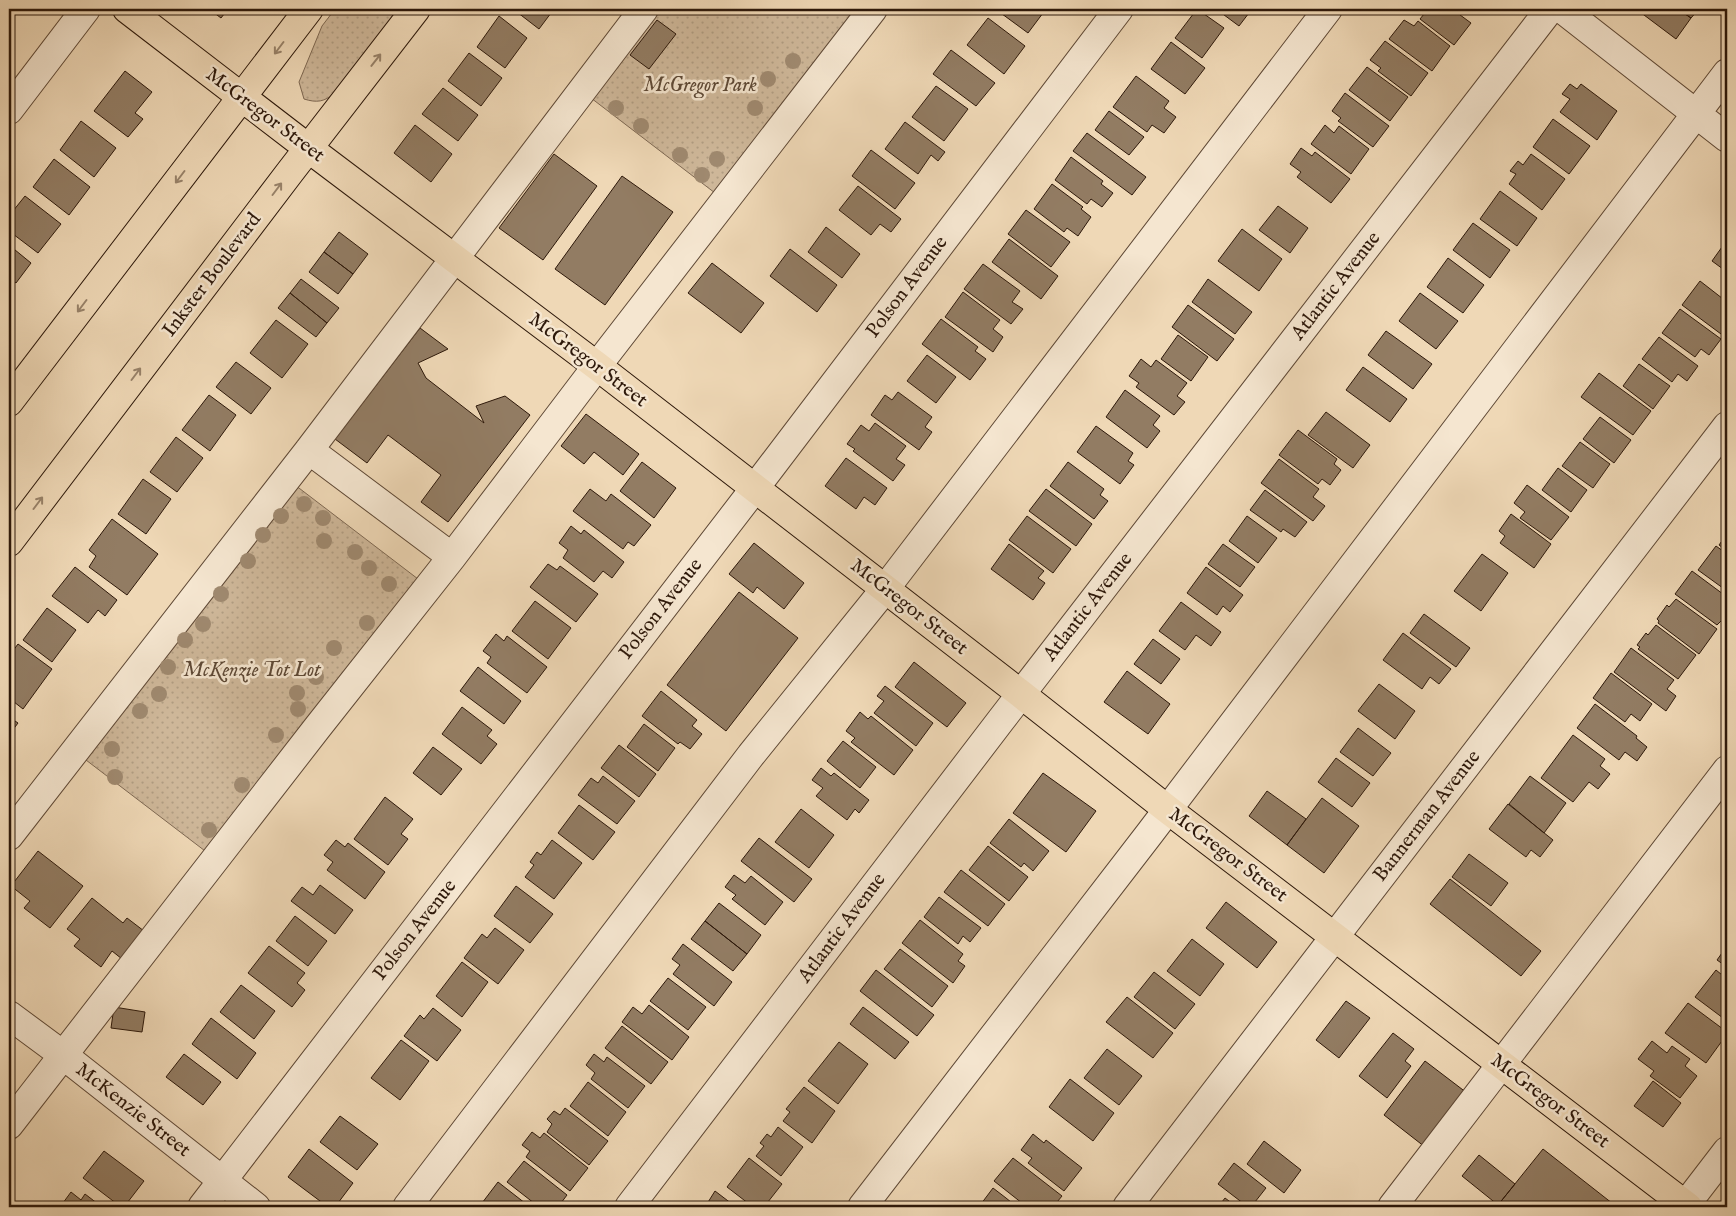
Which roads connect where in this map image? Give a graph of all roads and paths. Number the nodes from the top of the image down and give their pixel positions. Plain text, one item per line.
1 (86, 9) edge
2 (127, 9) edge
3 (309, 9) edge
4 (416, 9) edge
5 (644, 9) edge
6 (873, 9) edge
7 (1119, 9) edge
8 (1328, 9) edge
9 (1550, 9) edge
10 (1562, 9) edge
11 (1727, 73) edge
12 (241, 97) junction
13 (9, 110) edge
14 (1696, 113) junction
15 (1727, 138) edge
16 (308, 148) junction
17 (454, 258) junction
18 (597, 366) junction
19 (9, 402) edge
20 (1727, 426) edge
21 (309, 450) junction
22 (755, 488) junction
23 (9, 542) edge
24 (452, 557) junction
25 (885, 589) junction
26 (1021, 694) junction
27 (1727, 770) edge
28 (1168, 810) junction
29 (9, 836) edge
30 (1335, 936) junction
31 (9, 1015) edge
32 (63, 1056) junction
33 (1502, 1065) junction
34 (9, 1126) edge
35 (1727, 1151) edge
36 (222, 1181) junction
37 (1686, 1206) edge
38 (202, 1207) edge
39 (256, 1207) edge
40 (406, 1207) edge
41 (629, 1207) edge
42 (862, 1207) edge
43 (1127, 1207) edge
44 (1392, 1207) edge

1 - 13 street
2 - 12 main road, McGregor Street
3 -> 12 main road
16 -> 4 main road, Inkster Boulevard
5 - 17 street
6 - 18 street
7 - 22 street, Polson Avenue
8 - 25 street
9 - 26 street, Atlantic Avenue
10 - 14 street
11 - 14 street
12 - 16 main road, McGregor Street
12 -> 19 main road
14 - 15 street
14 - 28 street
16 - 17 main road, McGregor Street
23 -> 16 main road, Inkster Boulevard
17 - 18 main road, McGregor Street
17 - 21 street
18 - 22 main road, McGregor Street
18 - 24 street
20 - 30 street, Bannerman Avenue
21 - 24 street
21 - 29 street
22 - 25 main road, McGregor Street
22 - 36 street, Polson Avenue
24 - 32 street
25 - 26 main road, McGregor Street
25 - 40 street
26 - 28 main road, McGregor Street
26 - 41 street, Atlantic Avenue
27 - 33 street
28 - 30 main road, McGregor Street
28 - 42 street
30 - 33 main road, McGregor Street
30 - 43 street, Bannerman Avenue
31 - 32 street, McKenzie Street
32 - 34 street
32 - 36 street, McKenzie Street
33 - 37 main road, McGregor Street
33 - 44 street
35 - 37 street
36 - 38 street, Polson Avenue
36 - 39 street, McKenzie Street

